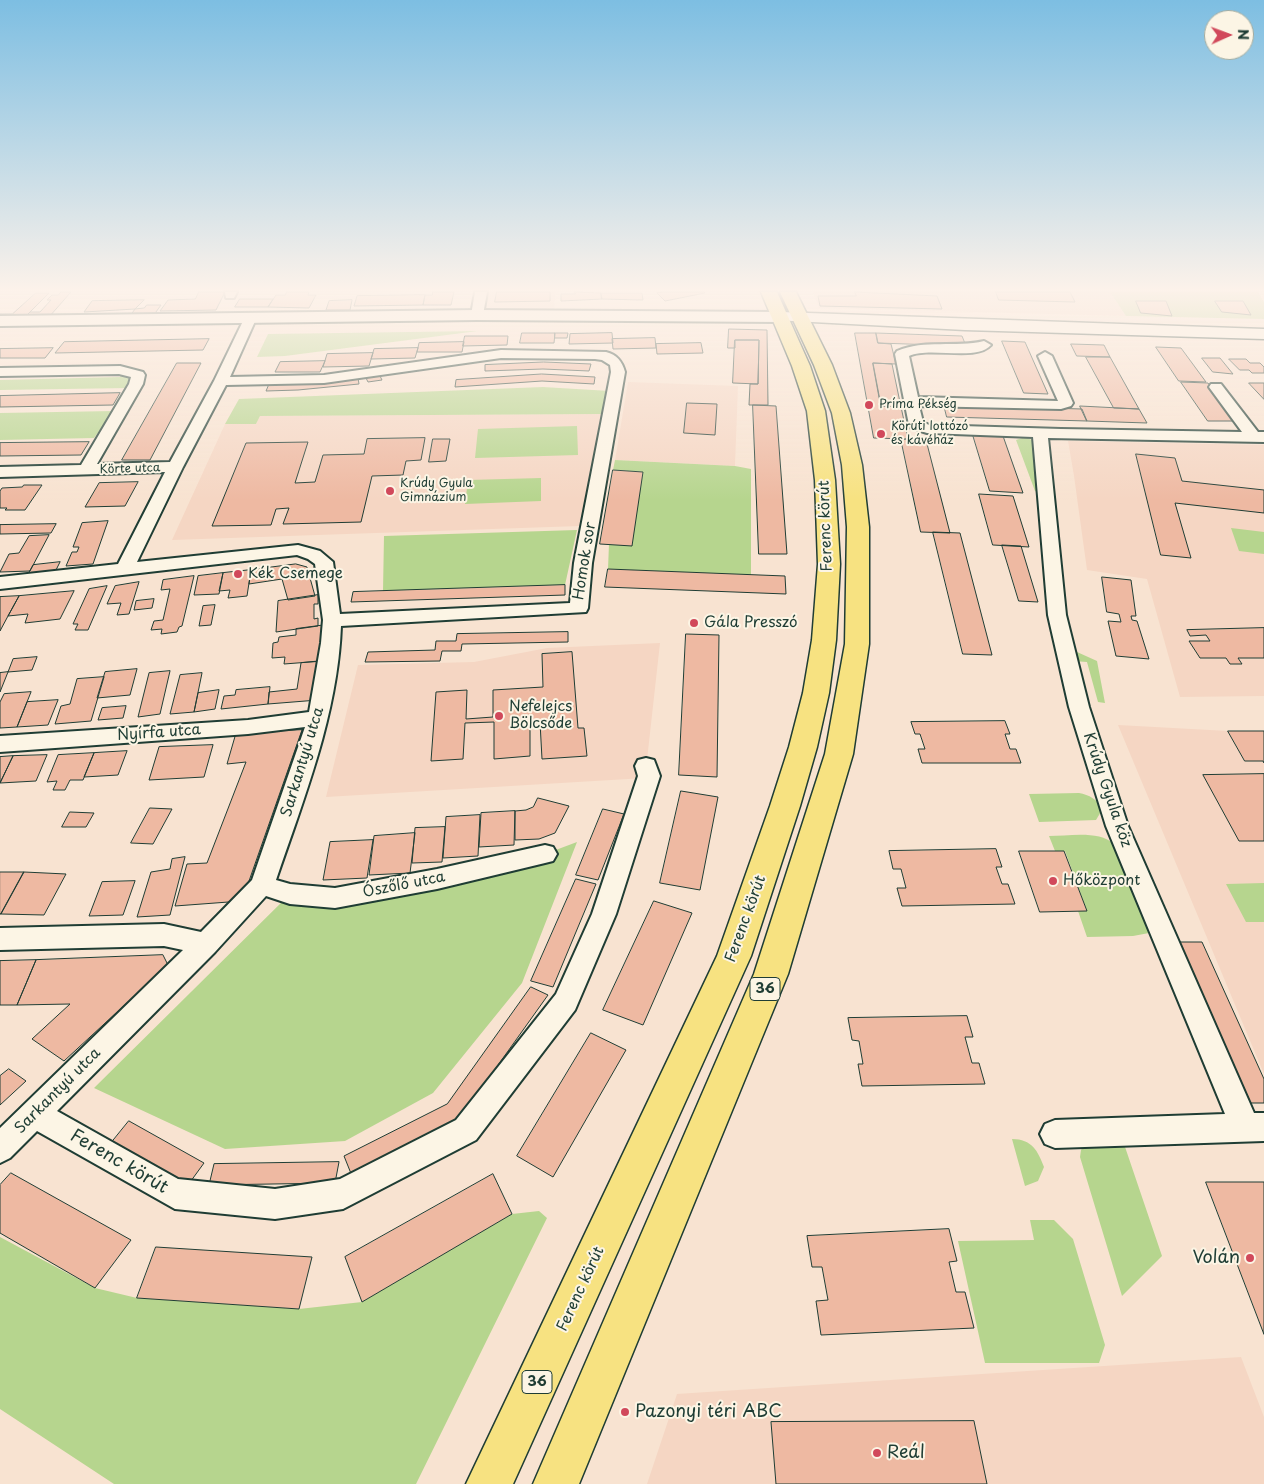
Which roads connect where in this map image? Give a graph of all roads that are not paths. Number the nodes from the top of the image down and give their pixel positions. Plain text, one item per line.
1 (230, 361) edge
2 (450, 361) edge
3 (614, 361) edge
4 (799, 361) edge
5 (821, 361) edge
6 (903, 361) edge
7 (1046, 361) edge
8 (0, 372) edge
9 (221, 381) junction
10 (1216, 387) dead end
11 (911, 401) junction
12 (1040, 433) junction
13 (1259, 436) edge
14 (175, 467) junction
15 (86, 470) junction
16 (0, 472) edge
17 (129, 568) junction
18 (0, 583) edge
19 (332, 620) junction
20 (318, 718) junction
21 (0, 744) edge
22 (646, 766) dead end
23 (545, 854) dead end
24 (262, 885) junction
25 (0, 939) edge
26 (206, 944) junction
27 (35, 1114) junction
28 (1254, 1127) edge
29 (1055, 1134) dead end
30 (0, 1148) edge
31 (489, 1484) edge
32 (556, 1484) edge

1 - 9 street
2 - 9 street, Homok sor
3 - 19 street, Homok sor
4 - 31 main road, Ferenc körút / 36
5 - 32 main road, Ferenc körút / 36
6 - 11 street
7 - 11 street
8 - 15 street, Körte utca
9 - 14 street
10 - 13 street
11 - 12 street
12 - 13 street
12 - 28 street, Krúdy Gyula köz
14 - 15 street, Körte utca
14 - 17 street
15 - 16 street, Körte utca
17 - 18 street
17 - 19 street, Sarkantyú utca
19 - 20 street, Sarkantyú utca
20 - 21 street, Nyírfa utca
20 - 24 street, Sarkantyú utca
22 - 27 street, Ferenc körút
23 - 24 street, Ószőlő utca
24 - 26 street, Sarkantyú utca
25 - 26 street
26 - 27 street, Sarkantyú utca
27 - 30 street, Sarkantyú utca
28 - 29 street, Krúdy Gyula köz

